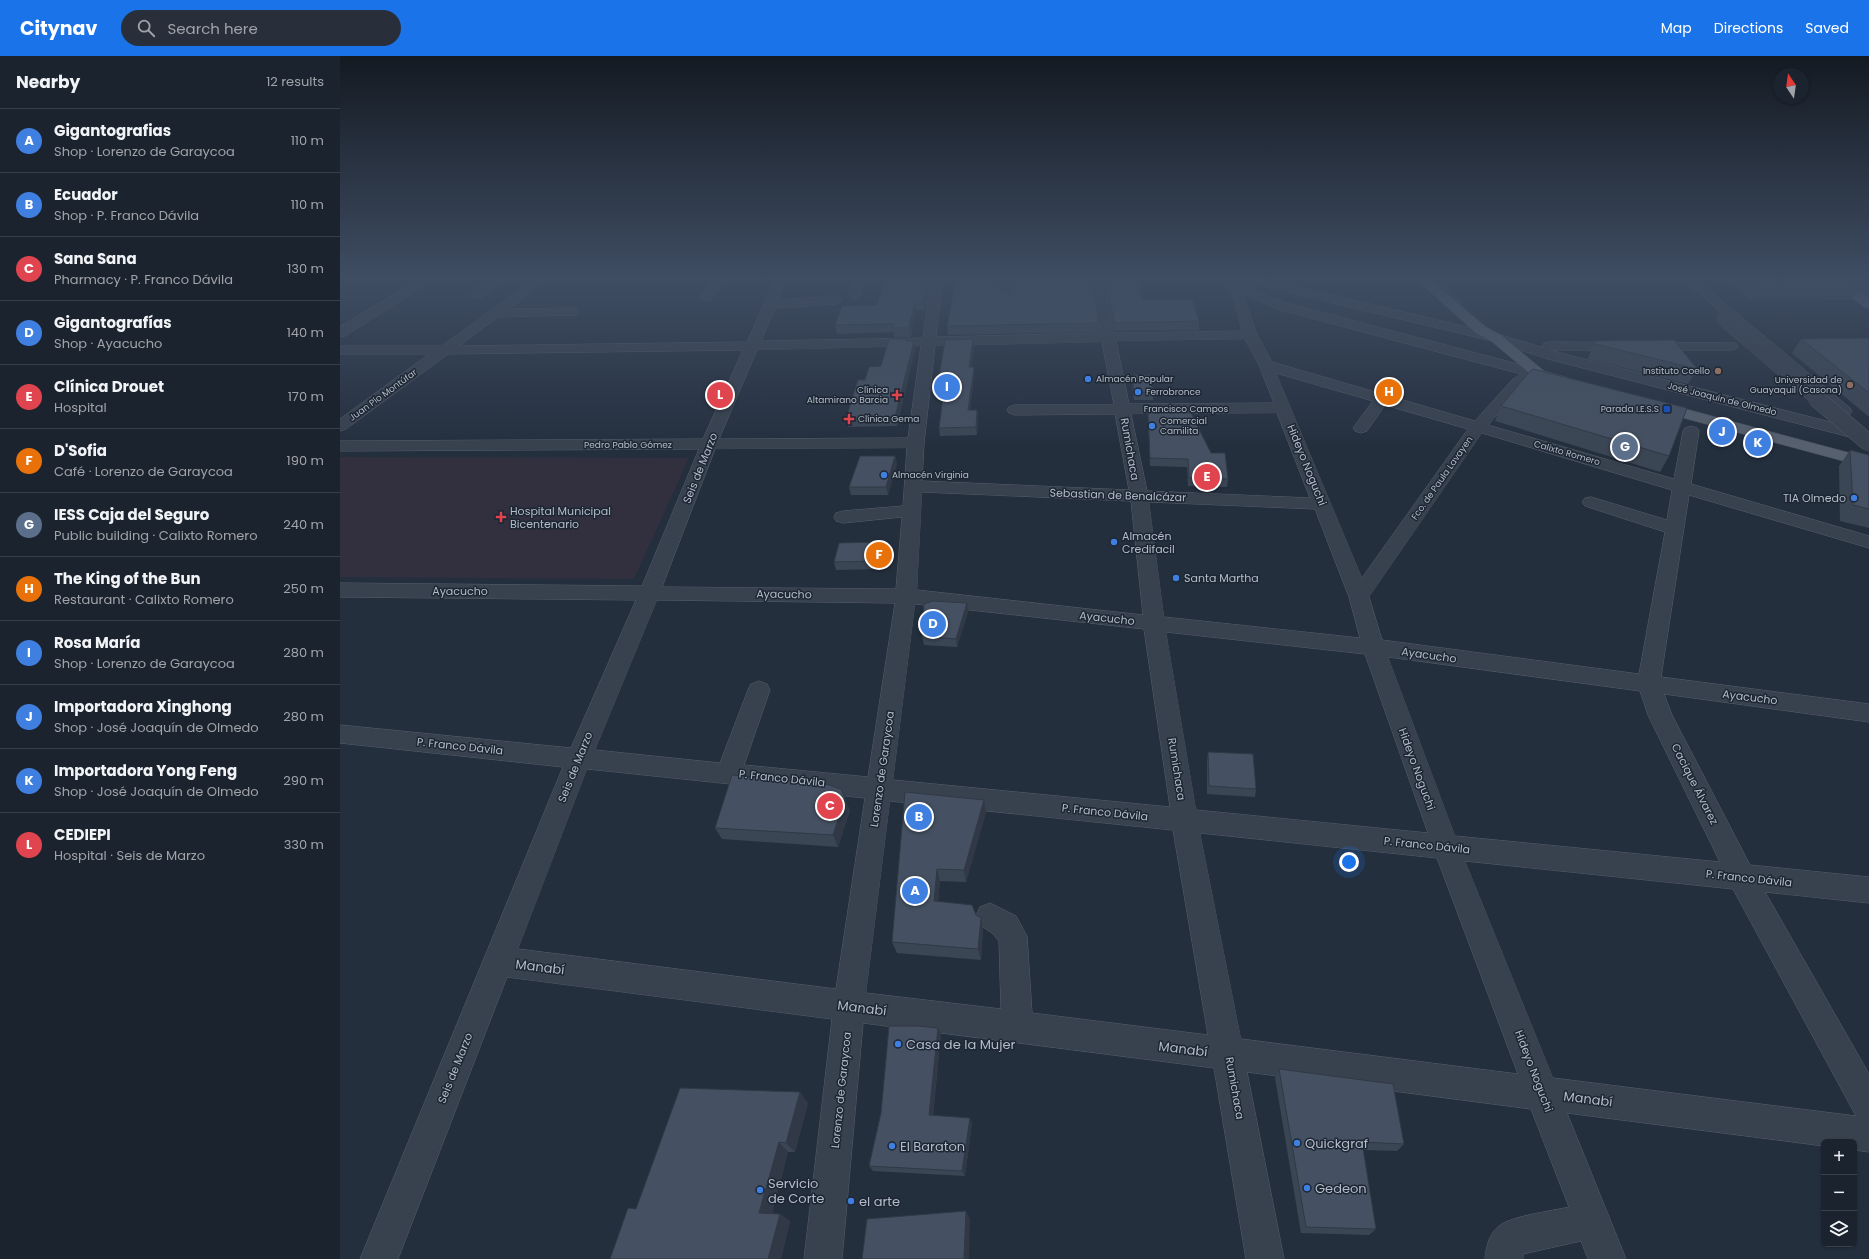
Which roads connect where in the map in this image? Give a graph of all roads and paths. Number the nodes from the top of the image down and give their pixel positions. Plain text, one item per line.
1 (464, 335) edge
2 (757, 335) edge
3 (929, 335) edge
4 (1240, 335) edge
5 (1250, 335) edge
6 (1394, 335) edge
7 (1484, 335) edge
8 (1491, 335) edge
9 (1493, 335) edge
10 (1743, 335) edge
11 (1754, 335) edge
12 (1108, 337) junction
13 (1496, 338) junction
14 (928, 342) junction
15 (1731, 346) dead end
16 (752, 347) junction
17 (340, 350) edge
18 (442, 351) junction
19 (1266, 365) junction
20 (1539, 374) junction
21 (1577, 385) edge
22 (1382, 399) junction
23 (1645, 403) edge
24 (1284, 408) junction
25 (1123, 409) junction
26 (1015, 410) dead end
27 (340, 426) edge
28 (1478, 427) junction
29 (1362, 428) dead end
30 (1691, 431) dead end
31 (1869, 435) edge
32 (916, 443) junction
33 (709, 444) junction
34 (340, 446) edge
35 (1869, 463) edge
36 (914, 486) junction
37 (1682, 487) junction
38 (1138, 496) junction
39 (1591, 502) dead end
40 (1323, 504) junction
41 (912, 510) junction
42 (843, 517) dead end
43 (1676, 529) junction
44 (1869, 542) edge
45 (650, 592) junction
46 (344, 594) edge
47 (906, 596) junction
48 (1359, 597) junction
49 (1154, 623) junction
50 (1373, 647) junction
51 (1650, 684) junction
52 (759, 690) dead end
53 (1869, 713) edge
54 (340, 734) edge
55 (579, 758) junction
56 (729, 773) junction
57 (879, 788) junction
58 (1185, 820) junction
59 (1446, 847) junction
60 (1742, 878) junction
61 (1869, 890) edge
62 (990, 916) dead end
63 (498, 961) junction
64 (849, 1007) junction
65 (1017, 1028) junction
66 (1229, 1054) junction
67 (1542, 1094) junction
68 (1869, 1107) edge
69 (1869, 1135) edge
70 (1592, 1220) junction
71 (379, 1259) edge
72 (823, 1259) edge
73 (1265, 1259) edge
74 (1504, 1259) edge
75 (1607, 1259) edge

1 - 18 street, Juan Pío Montúfar
2 - 16 street, Seis de Marzo
3 - 14 street, Lorenzo de Garaycoa
4 - 12 street
5 - 19 street, Hideyo Noguchi
6 - 20 street
7 - 13 street, José Joaquín de Olmedo
8 - 13 main road
9 - 13 street
10 - 31 street, bridge
11 - 31 street
12 - 14 street
12 - 25 street, Rumichaca
13 - 15 street
13 - 20 main road
13 - 31 street, José Joaquín de Olmedo
14 - 16 street
14 - 32 street, Lorenzo de Garaycoa
16 - 18 street
16 - 33 street, Seis de Marzo
17 - 18 street
18 - 27 street, Juan Pío Montúfar
19 - 22 street, Calixto Romero
19 - 24 street, Hideyo Noguchi
20 - 21 main road
20 - 28 street, Fco. de Paula Lavayen
22 - 28 street, Calixto Romero
22 - 29 street
23 - 35 main road
24 - 25 street, Francisco Campos
24 - 40 street, Hideyo Noguchi
25 - 26 street, Francisco Campos
25 - 38 street, Rumichaca
28 - 37 street, Calixto Romero
28 - 48 street, Fco. de Paula Lavayen
30 - 37 street, Cacique Álvarez
32 - 33 street, Pedro Pablo Gómez
32 - 36 street, Lorenzo de Garaycoa
33 - 34 street, Pedro Pablo Gómez
33 - 45 street, Seis de Marzo
36 - 38 street, Sebastian de Benalcázar
36 - 41 street, Lorenzo de Garaycoa
37 - 43 street, Cacique Álvarez
37 - 44 street, Calixto Romero
38 - 40 street, Sebastian de Benalcázar
38 - 49 street, Rumichaca
39 - 43 street
40 - 48 street, Hideyo Noguchi
41 - 42 street
41 - 47 street, Lorenzo de Garaycoa
43 - 51 street, Cacique Álvarez
45 - 46 street, Ayacucho
45 - 47 street, Ayacucho
45 - 55 street, Seis de Marzo
47 - 49 street, Ayacucho
47 - 57 street, Lorenzo de Garaycoa
48 - 50 street, Hideyo Noguchi
49 - 50 street, Ayacucho
49 - 58 street, Rumichaca
50 - 51 street, Ayacucho
50 - 59 street, Hideyo Noguchi
51 - 53 street, Ayacucho
51 - 60 street, Cacique Álvarez
52 - 56 street
54 - 55 street, P. Franco Dávila
55 - 56 street, P. Franco Dávila
55 - 63 street, Seis de Marzo
56 - 57 street, P. Franco Dávila
57 - 58 street, P. Franco Dávila
57 - 64 street, Lorenzo de Garaycoa
58 - 59 street, P. Franco Dávila
58 - 66 street, Rumichaca
59 - 60 street, P. Franco Dávila
59 - 67 street, Hideyo Noguchi
60 - 61 street, P. Franco Dávila
60 - 68 street, Cacique Álvarez
62 - 65 street
63 - 64 street, Manabí
63 - 71 street, Seis de Marzo
64 - 65 street, Manabí
64 - 72 street, Lorenzo de Garaycoa
65 - 66 street, Manabí
66 - 67 street, Manabí
66 - 73 street, Rumichaca
67 - 69 street, Manabí
67 - 70 street, Hideyo Noguchi
70 - 74 street
70 - 75 street, Hideyo Noguchi

